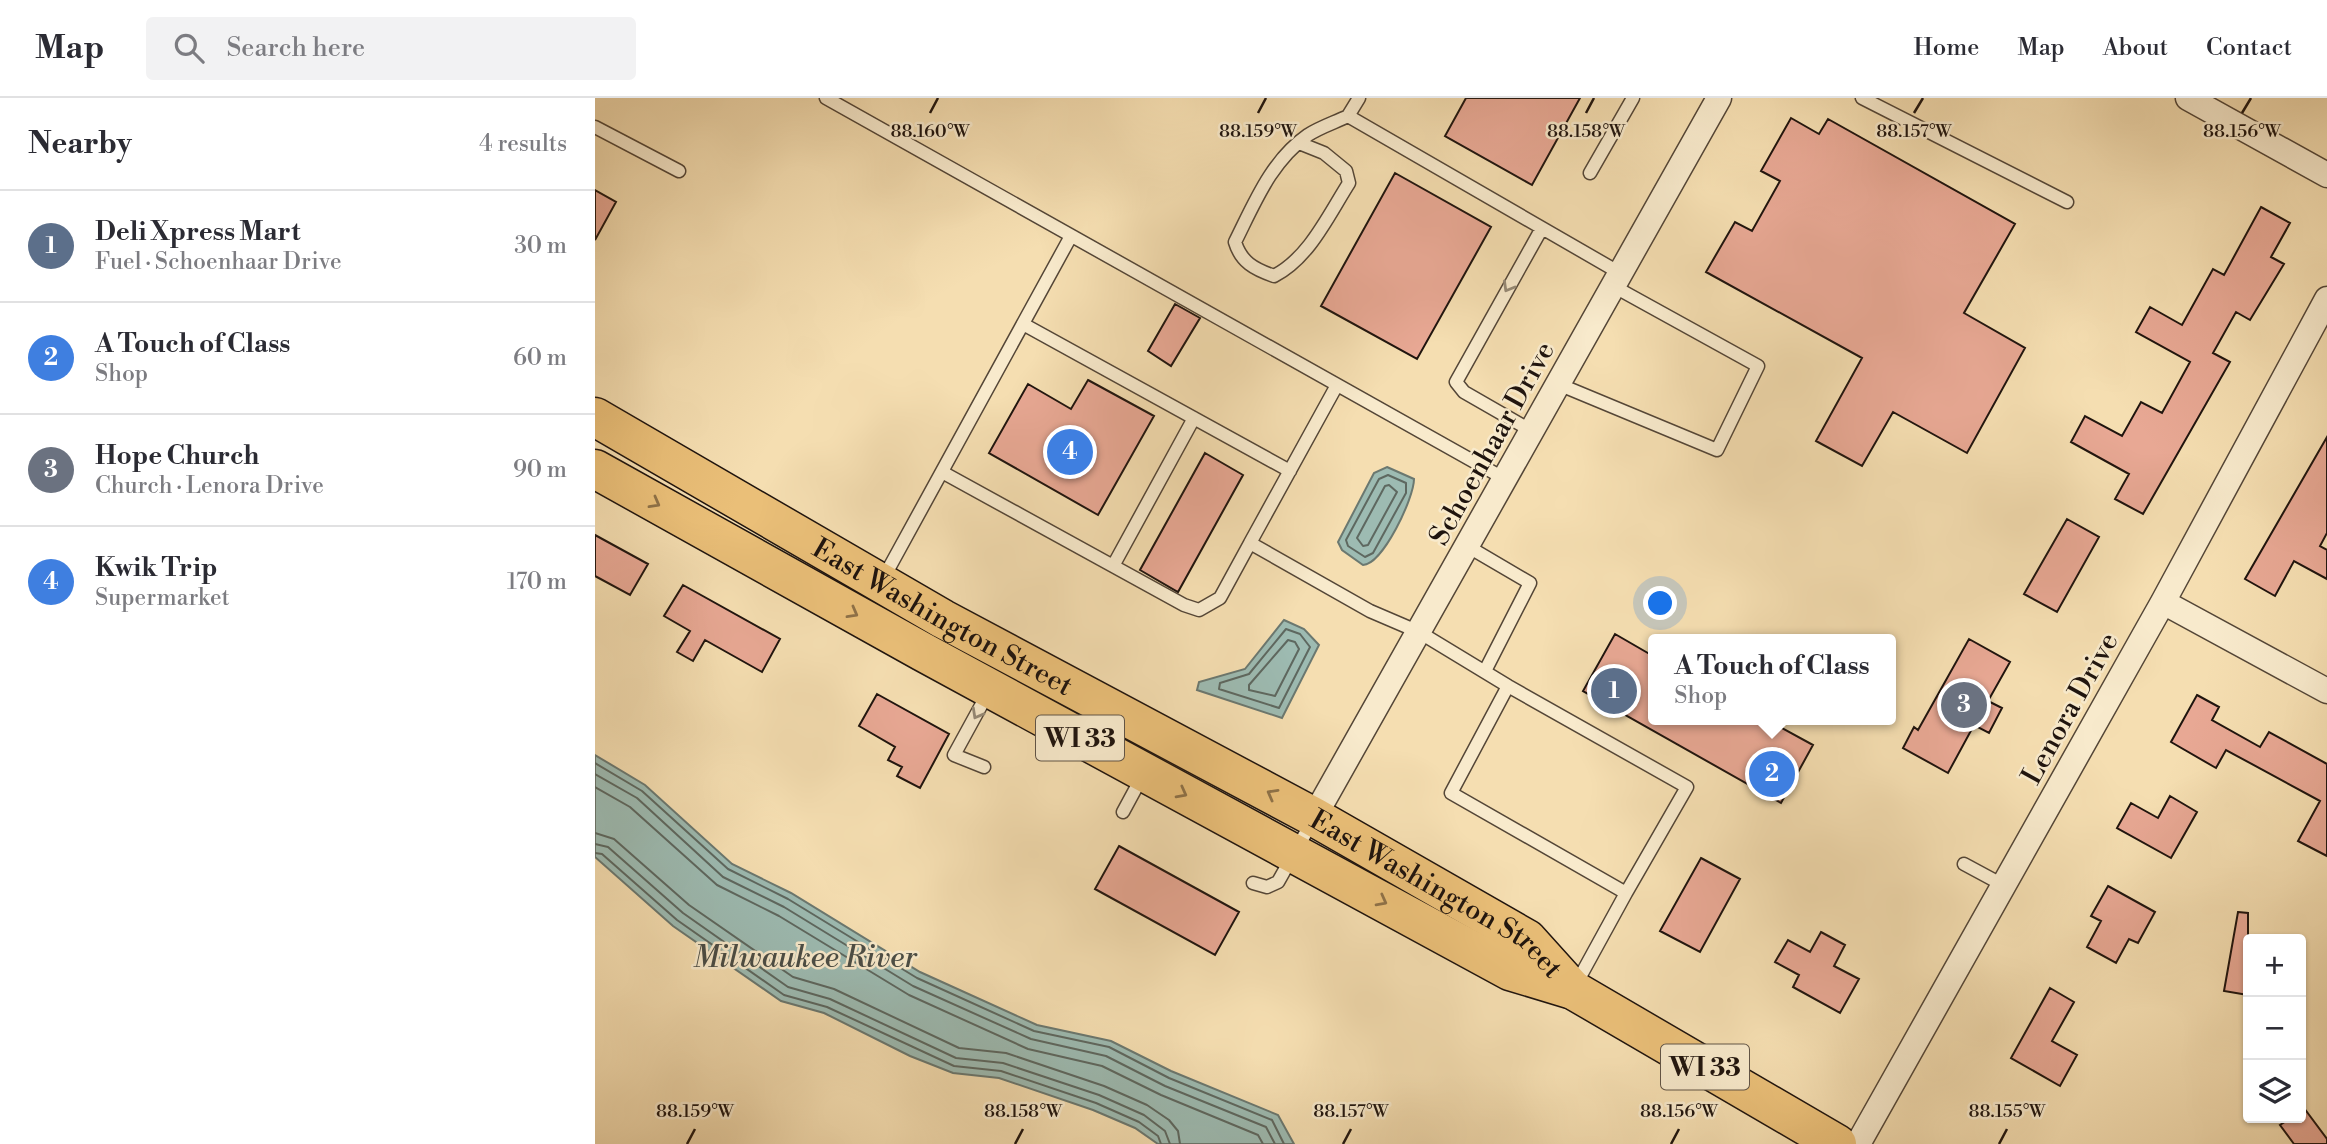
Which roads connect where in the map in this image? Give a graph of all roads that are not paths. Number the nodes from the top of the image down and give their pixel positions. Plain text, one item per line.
1 (826, 98) edge
2 (1359, 98) edge
3 (1633, 98) edge
4 (1719, 98) edge
5 (1862, 98) edge
6 (2188, 98) edge
7 (1348, 117) junction
8 (595, 127) edge
9 (1299, 143) junction
10 (680, 171) dead end
11 (1590, 173) dead end
12 (2327, 176) edge
13 (2067, 202) dead end
14 (1542, 228) junction
15 (1071, 236) junction
16 (1617, 279) junction
17 (2327, 299) edge
18 (1023, 324) junction
19 (1558, 384) junction
20 (1337, 385) junction
21 (595, 417) edge
22 (1194, 418) junction
23 (1532, 431) junction
24 (595, 469) edge
25 (1290, 471) junction
26 (942, 472) junction
27 (1505, 479) junction
28 (763, 538) junction
29 (1250, 543) junction
30 (1467, 546) junction
31 (1112, 566) junction
32 (882, 582) junction
33 (2163, 602) junction
34 (1419, 632) junction
35 (1000, 671) junction
36 (1485, 671) junction
37 (1508, 686) junction
38 (2327, 691) edge
39 (1155, 754) junction
40 (983, 767) dead end
41 (1123, 812) dead end
42 (1314, 817) junction
43 (1294, 854) junction
44 (1964, 864) dead end
45 (1253, 883) dead end
46 (2003, 885) junction
47 (1626, 893) junction
48 (1573, 990) junction
49 (1837, 1144) edge
50 (1858, 1144) edge

1 - 15 lane
2 - 7 lane
3 - 11 lane
4 - 16 street, Schoenhaar Drive
5 - 13 lane
6 - 12 street
7 - 9 lane
7 - 14 lane
8 - 10 lane
9 - 9 lane
14 - 16 lane
14 -> 23 lane
15 - 18 lane
15 - 20 lane
16 - 19 street, Schoenhaar Drive
16 - 19 lane
17 - 33 street, Lenora Drive
18 - 22 lane
18 - 26 lane
19 - 23 street, Schoenhaar Drive
20 - 25 lane
20 - 27 lane
21 - 28 main road, East Washington Street / WI 33
22 - 25 lane
22 - 31 lane
23 - 27 street, Schoenhaar Drive
24 -> 28 main road, East Washington Street / WI 33
25 - 29 lane
26 - 31 lane
26 - 32 lane
27 - 30 street, Schoenhaar Drive
28 - 32 main road, East Washington Street / WI 33
28 -> 35 main road, East Washington Street / WI 33
29 - 31 lane
29 - 34 lane
30 - 34 street, Schoenhaar Drive
30 - 36 lane
32 - 35 main road, East Washington Street / WI 33
33 - 38 street
33 - 46 street, Lenora Drive
34 - 36 lane
34 - 42 street, Schoenhaar Drive
35 - 39 main road, East Washington Street / WI 33
35 -> 40 lane
36 - 37 lane
37 - 47 lane
37 - 47 lane
39 - 41 lane
42 -> 39 main road, East Washington Street / WI 33
39 -> 43 main road, East Washington Street / WI 33
42 - 43 lane
42 - 48 main road, East Washington Street / WI 33
43 - 45 lane
43 -> 48 main road, East Washington Street / WI 33
44 - 46 lane
46 - 50 street, Lenora Drive
47 - 48 lane
48 - 49 main road, East Washington Street / WI 33

